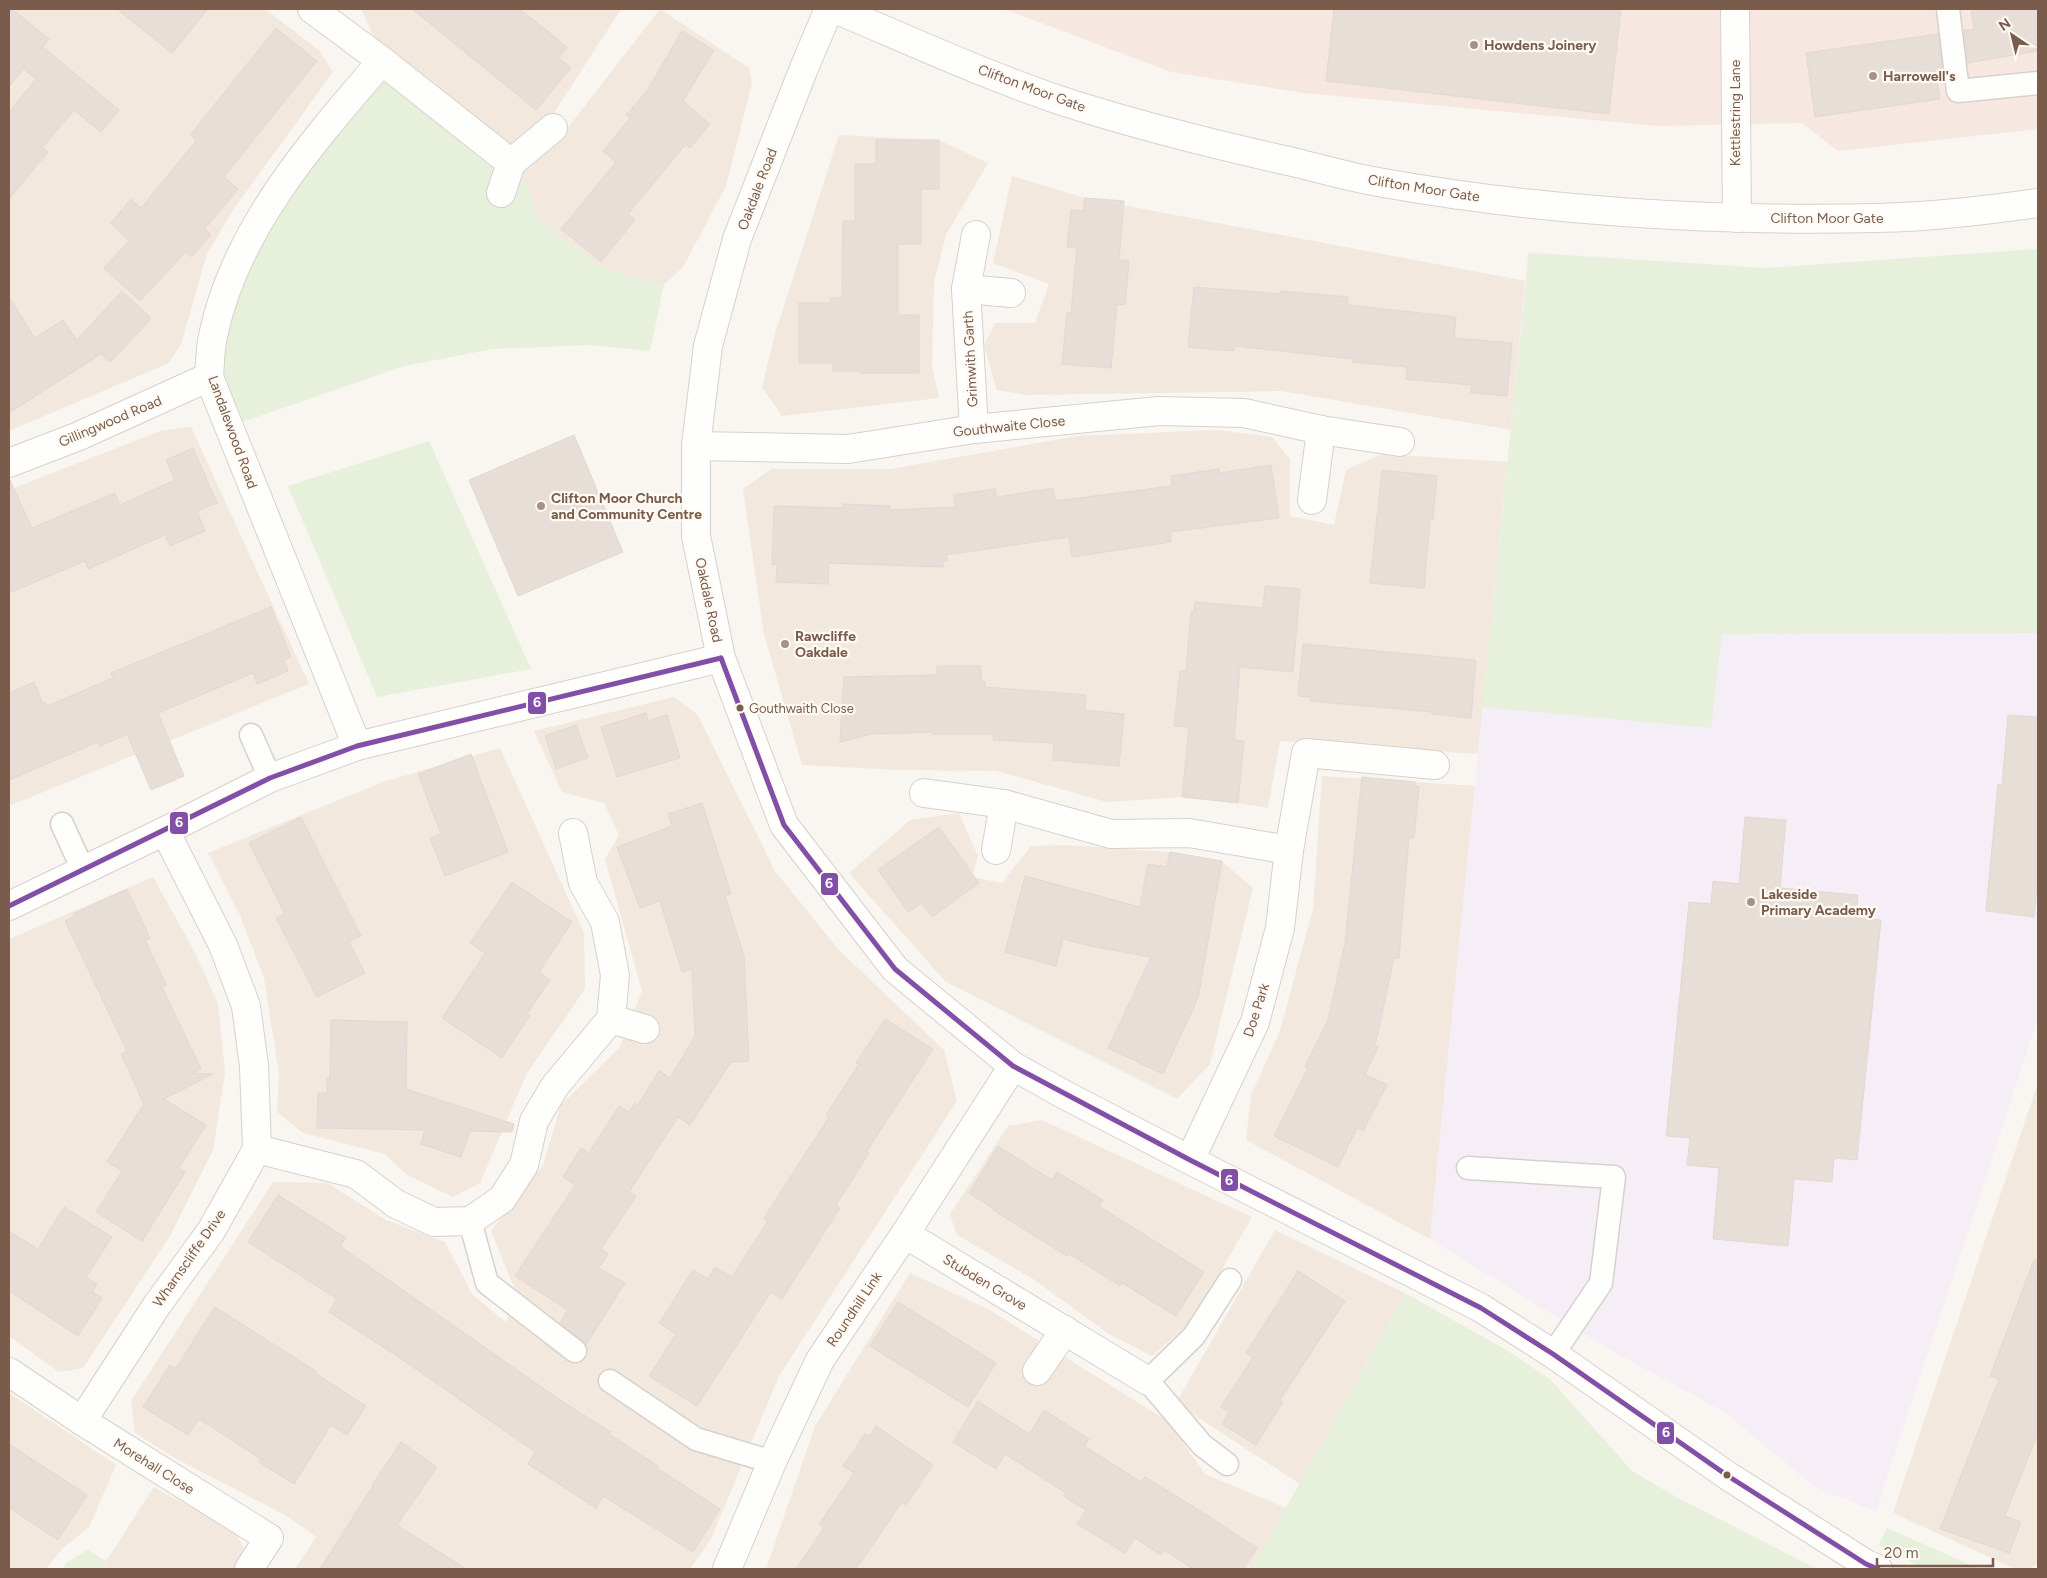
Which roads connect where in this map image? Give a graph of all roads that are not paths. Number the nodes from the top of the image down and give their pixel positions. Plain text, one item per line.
1 (312, 9) edge
2 (829, 9) edge
3 (835, 9) edge
4 (1735, 9) edge
5 (1948, 9) edge
6 (382, 61) junction
7 (2038, 83) edge
8 (553, 128) dead end
9 (511, 163) junction
10 (500, 193) dead end
11 (2038, 203) edge
12 (1737, 218) junction
13 (976, 235) dead end
14 (966, 289) junction
15 (1012, 293) dead end
16 (209, 377) junction
17 (974, 429) junction
18 (1321, 430) junction
19 (1400, 442) dead end
20 (696, 446) junction
21 (9, 463) edge
22 (1312, 500) dead end
23 (721, 658) junction
24 (251, 735) dead end
25 (357, 746) junction
26 (1436, 765) dead end
27 (270, 778) junction
28 (924, 793) dead end
29 (1004, 804) junction
30 (62, 824) dead end
31 (165, 831) junction
32 (573, 833) dead end
33 (996, 850) dead end
34 (1289, 850) junction
35 (83, 870) junction
36 (9, 906) edge
37 (611, 1019) junction
38 (645, 1029) dead end
39 (1013, 1066) junction
40 (257, 1149) junction
41 (1190, 1160) junction
42 (1468, 1168) dead end
43 (470, 1221) junction
44 (905, 1234) junction
45 (1230, 1280) dead end
46 (1064, 1330) junction
47 (575, 1351) dead end
48 (1553, 1354) junction
49 (1037, 1371) dead end
50 (9, 1372) edge
51 (610, 1381) dead end
52 (1148, 1381) junction
53 (82, 1421) junction
54 (772, 1462) junction
55 (1227, 1464) dead end
56 (249, 1569) edge
57 (727, 1569) edge
58 (1878, 1569) edge

1 - 6 street
2 - 20 street, Oakdale Road
3 - 12 street, Clifton Moor Gate
4 - 12 street, Kettlestring Lane
5 - 7 lane
6 - 9 street
6 - 16 street, Landalewood Road
8 - 9 street
9 - 10 street
11 - 12 street, Clifton Moor Gate
13 - 14 street, Grimwith Garth
14 - 15 street, Grimwith Garth
14 - 17 street, Grimwith Garth
16 - 21 street, Gillingwood Road
16 - 25 street, Landalewood Road
17 - 18 street, Gouthwaite Close
17 - 20 street, Gouthwaite Close
18 - 19 street, Gouthwaite Close
18 - 22 street
20 - 23 street, Oakdale Road
23 - 25 street
23 - 39 street, Oakdale Road
24 - 27 lane
25 - 27 street
26 - 34 street, Doe Park
27 - 31 street
28 - 29 street
29 - 33 street
29 - 34 street
30 - 35 lane
31 - 35 street
31 - 40 street
32 - 37 street
34 - 41 street, Doe Park
35 - 36 street
37 - 38 street
37 - 43 street
39 - 41 street, Oakdale Road
39 - 44 street, Roundhill Link
40 - 43 street
40 - 53 street, Wharnscliffe Drive
41 - 48 street, Oakdale Road
42 - 48 lane
43 - 47 lane
44 - 46 street, Stubden Grove
44 - 54 street, Roundhill Link
45 - 52 lane
46 - 49 street
46 - 52 street, Stubden Grove
48 - 58 street, Oakdale Road
50 - 53 street, Morehall Close
51 - 54 lane
52 - 55 lane
53 - 56 street, Morehall Close
54 - 57 street, Roundhill Link

